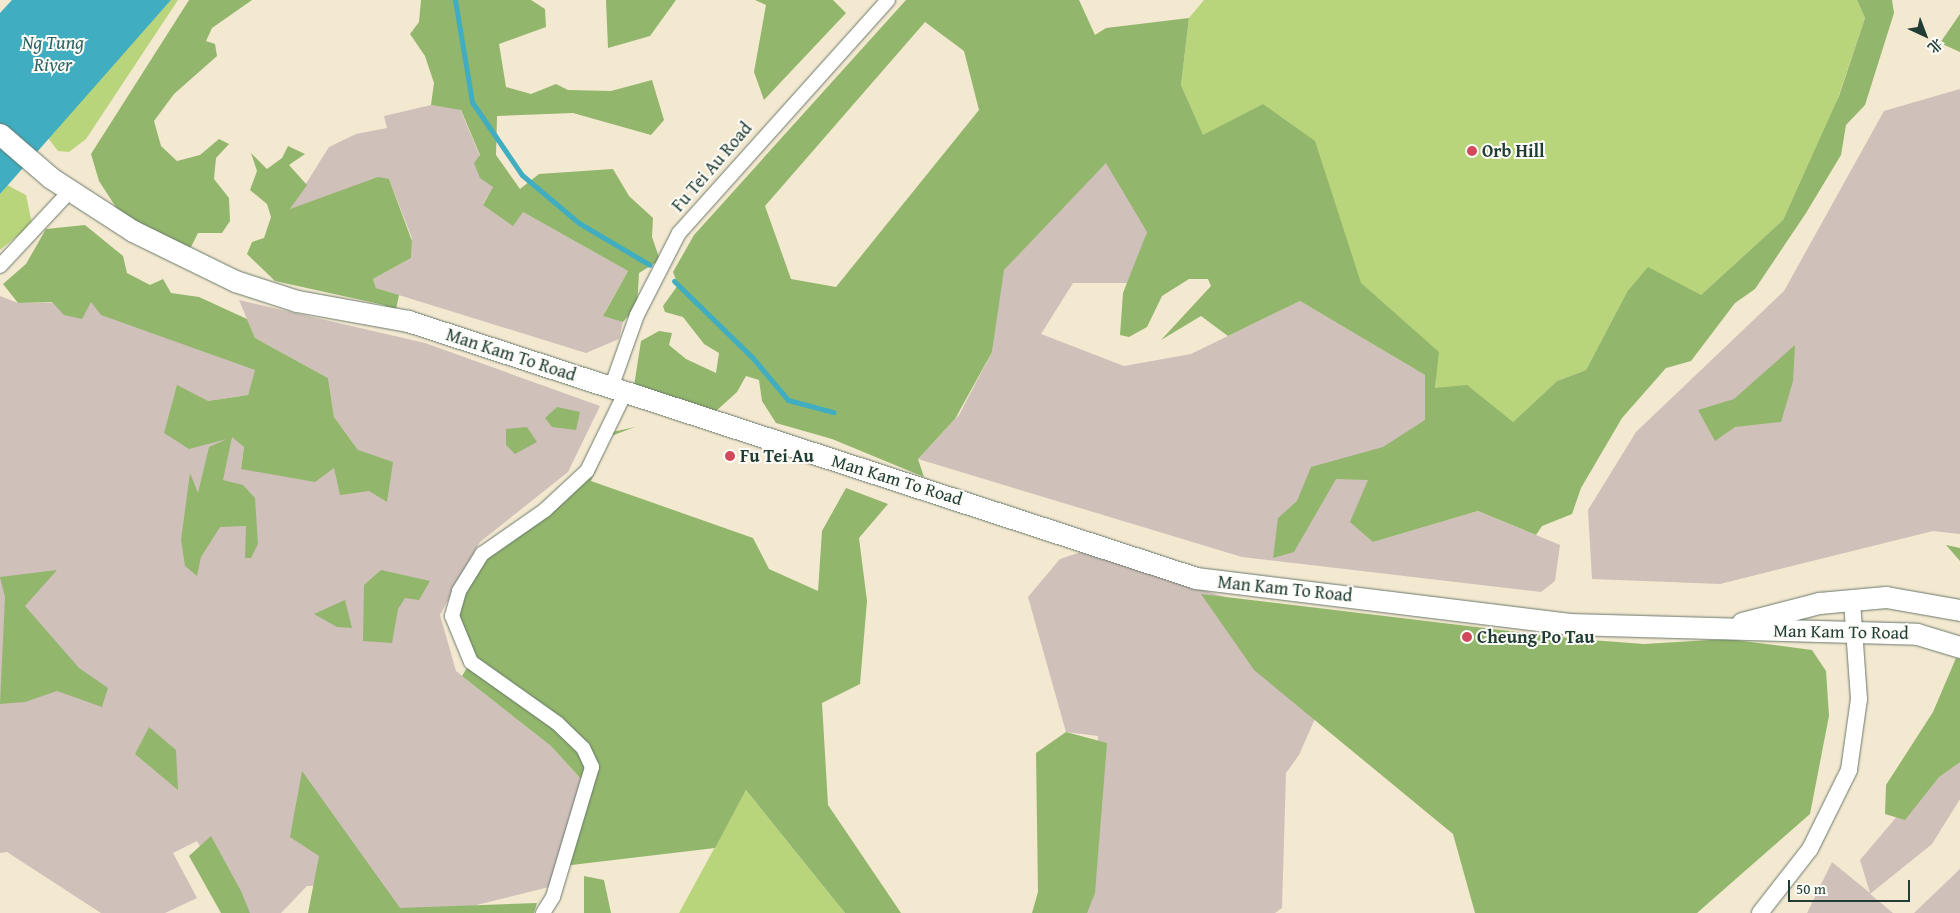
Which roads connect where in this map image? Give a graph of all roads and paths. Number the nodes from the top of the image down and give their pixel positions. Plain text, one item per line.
1 (888, 0) edge
2 (0, 134) edge
3 (70, 191) junction
4 (0, 266) edge
5 (618, 391) junction
6 (1852, 601) junction
7 (1960, 610) edge
8 (1720, 629) junction
9 (1857, 631) junction
10 (1960, 647) edge
11 (543, 913) edge
12 (1760, 913) edge

1 - 5 street, Fu Tei Au Road
2 - 3 main road, Man Kam To Road
3 - 4 street
3 - 5 main road, Man Kam To Road
5 - 8 main road, Man Kam To Road
5 - 11 street, Fu Tei Au Road
6 - 7 main road, Man Kam To Road
6 - 8 main road, Man Kam To Road
6 - 9 street
8 - 9 main road, Man Kam To Road
9 - 10 main road, Man Kam To Road
9 - 12 street

